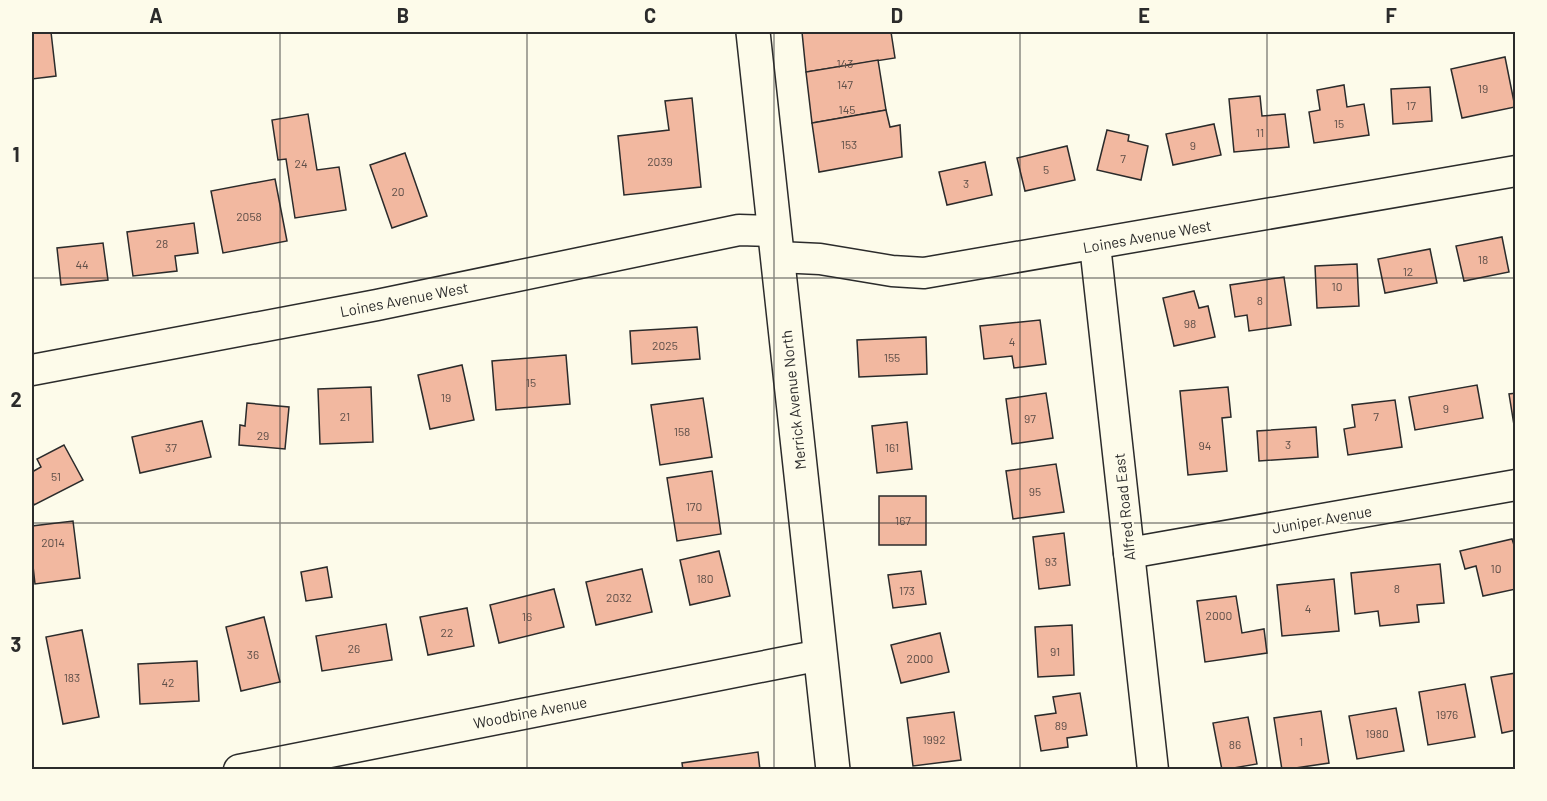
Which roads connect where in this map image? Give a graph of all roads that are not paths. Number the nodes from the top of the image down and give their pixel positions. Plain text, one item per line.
1 (753, 32) edge
2 (1515, 171) edge
3 (777, 244) junction
4 (1095, 245) junction
5 (32, 370) edge
6 (1515, 485) edge
7 (1129, 553) junction
8 (820, 655) junction
9 (239, 770) edge
10 (833, 770) edge
11 (1153, 770) edge

1 - 3 main road, Merrick Avenue North
2 - 4 street, Loines Avenue West
3 - 4 street, Loines Avenue West
3 - 5 street, Loines Avenue West
3 - 8 main road, Merrick Avenue North
4 - 7 street, Alfred Road East
6 - 7 street, Juniper Avenue
7 - 11 street, Alfred Road East
8 - 9 street, Woodbine Avenue
8 - 10 main road, Merrick Avenue North

